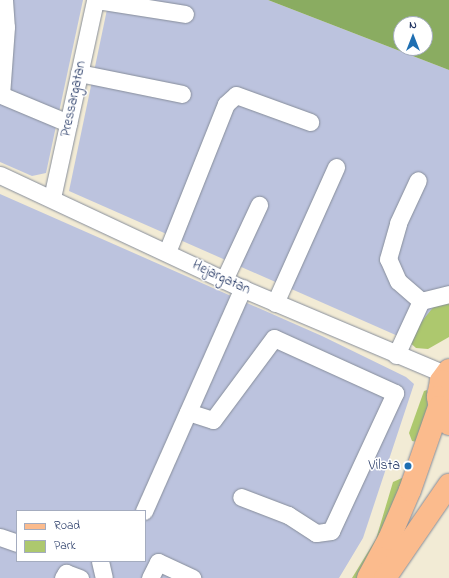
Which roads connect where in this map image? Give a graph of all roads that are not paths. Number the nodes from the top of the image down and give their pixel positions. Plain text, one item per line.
1 (4, 0) edge
2 (96, 0) edge
3 (185, 14) dead end
4 (79, 73) junction
5 (182, 94) dead end
6 (310, 122) dead end
7 (68, 123) junction
8 (336, 167) dead end
9 (0, 175) edge
10 (418, 180) dead end
11 (52, 198) junction
12 (259, 205) dead end
13 (167, 252) junction
14 (224, 280) junction
15 (243, 288) junction
16 (449, 294) edge
17 (421, 301) junction
18 (275, 303) junction
19 (396, 355) junction
20 (447, 372) edge
21 (188, 412) junction
22 (444, 415) edge
23 (449, 485) edge
24 (241, 497) dead end
25 (144, 510) edge
26 (0, 537) edge
27 (16, 543) edge
28 (100, 562) edge
29 (63, 578) edge
30 (80, 578) edge
31 (104, 578) edge
32 (150, 578) edge
33 (192, 578) edge
34 (368, 578) edge
35 (385, 578) edge

1 - 7 street
2 - 3 street
2 - 4 street, Pressargatan
4 - 5 street
4 - 7 street, Pressargatan
6 - 13 street
7 - 11 street, Pressargatan
8 - 18 street
9 - 11 street, Hejargatan
10 - 17 street
11 - 13 street, Hejargatan
12 - 14 street
13 - 14 street, Hejargatan
14 - 15 street, Hejargatan
15 - 18 street, Hejargatan
15 - 21 street
16 - 17 street
17 - 19 street
18 - 19 street, Hejargatan
19 - 20 street, Hejargatan
20 - 22 main road
21 - 24 street
21 - 25 street
22 - 34 main road
23 - 35 main road
26 - 27 street
28 - 31 street
29 - 30 street
32 - 33 street

